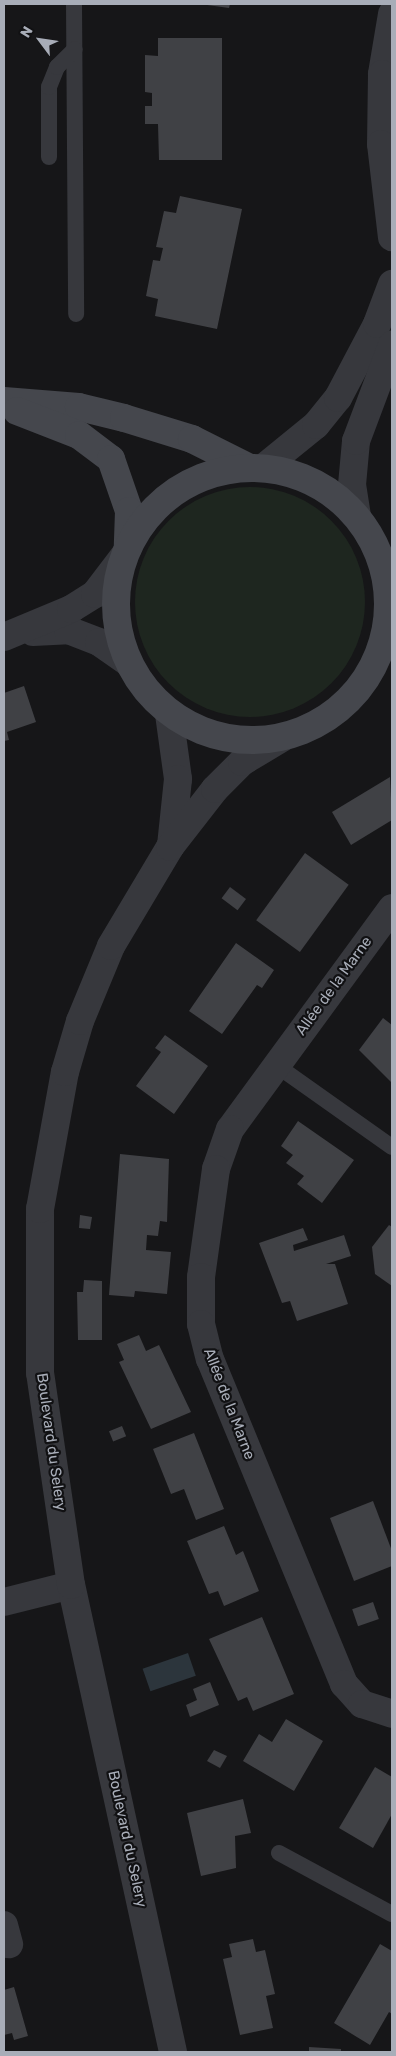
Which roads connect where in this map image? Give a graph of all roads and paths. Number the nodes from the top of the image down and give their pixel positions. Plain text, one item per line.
1 (74, 4) edge
2 (392, 14) edge
3 (75, 48) junction
4 (49, 157) dead end
5 (392, 237) edge
6 (392, 284) edge
7 (76, 314) dead end
8 (392, 345) edge
9 (4, 401) edge
10 (4, 406) edge
11 (255, 468) junction
12 (373, 533) edge
13 (126, 552) junction
14 (4, 636) edge
15 (392, 646) edge
16 (128, 662) junction
17 (367, 679) junction
18 (169, 714) junction
19 (282, 738) junction
20 (170, 847) junction
21 (392, 908) edge
22 (276, 1065) junction
23 (392, 1147) edge
24 (71, 1585) junction
25 (4, 1602) edge
26 (392, 1714) edge
27 (279, 1853) dead end
28 (392, 1914) edge
29 (174, 2052) edge

1 - 3 lane
2 - 5 street
3 - 4 lane
3 - 7 lane
6 - 11 street
8 - 12 street
9 - 11 main road
10 - 13 main road
11 - 12 main road
11 - 13 main road
12 - 17 main road
13 - 14 street
13 - 16 main road
14 - 16 street
15 - 17 main road
16 - 18 main road
17 - 19 main road
18 - 19 main road
18 - 20 street, Boulevard du Selery
19 - 20 street, Boulevard du Selery
20 - 24 street, Boulevard du Selery
21 - 22 street, Allée de la Marne
22 - 23 lane
22 - 26 street, Allée de la Marne
24 - 25 street
24 - 29 street, Boulevard du Selery
27 - 28 lane

